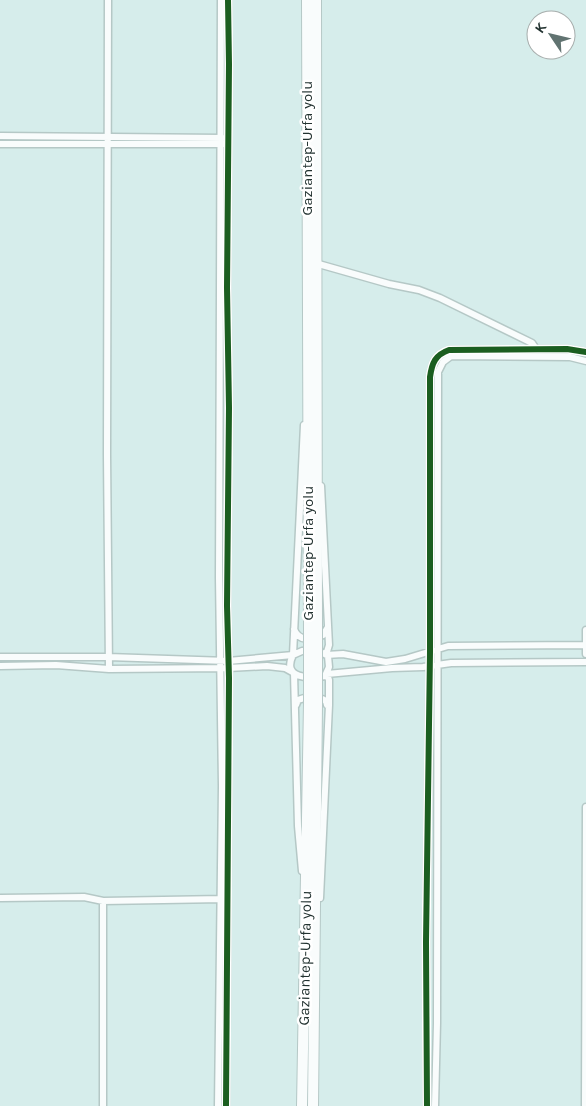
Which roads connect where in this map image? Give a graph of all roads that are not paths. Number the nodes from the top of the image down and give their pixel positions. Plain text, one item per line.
1 (108, 0) edge
2 (221, 0) edge
3 (228, 0) edge
4 (307, 0) edge
5 (316, 0) edge
6 (0, 136) edge
7 (108, 140) junction
8 (224, 141) junction
9 (0, 144) edge
10 (315, 263) junction
11 (536, 349) junction
12 (586, 352) edge
13 (586, 361) edge
14 (308, 396) junction
15 (316, 440) junction
16 (328, 626) junction
17 (294, 628) junction
18 (313, 629) junction
19 (586, 630) edge
20 (586, 645) edge
21 (434, 651) junction
22 (326, 654) junction
23 (586, 654) edge
24 (293, 655) junction
25 (0, 657) edge
26 (108, 657) junction
27 (586, 662) edge
28 (220, 664) junction
29 (228, 664) junction
30 (0, 666) edge
31 (433, 666) junction
32 (109, 668) junction
33 (294, 673) junction
34 (327, 674) junction
35 (313, 703) junction
36 (296, 705) junction
37 (329, 711) junction
38 (586, 807) edge
39 (586, 821) edge
40 (0, 898) edge
41 (224, 899) junction
42 (103, 901) junction
43 (306, 907) junction
44 (314, 964) junction
45 (585, 1002) edge
46 (103, 1106) edge
47 (218, 1106) edge
48 (226, 1106) edge
49 (302, 1106) edge
50 (313, 1106) edge
51 (427, 1106) edge
52 (436, 1106) edge
53 (585, 1106) edge

1 - 7 street
2 - 8 street
3 - 8 street
4 - 14 highway, Gaziantep-Urfa yolu
5 - 10 highway, Gaziantep-Urfa yolu
6 - 7 street
7 - 8 street
7 - 9 street
7 - 26 street
8 - 28 street
8 - 29 street
10 - 11 street
10 - 15 highway, Gaziantep-Urfa yolu
11 - 12 street
11 - 21 street
13 - 21 street
14 - 17 street
14 - 18 highway, Gaziantep-Urfa yolu
15 - 16 street
15 - 18 highway, Gaziantep-Urfa yolu
16 - 17 street
16 - 22 street
17 - 24 street
18 - 35 highway, Gaziantep-Urfa yolu, bridge
19 - 20 street
20 - 21 street
20 - 23 street
21 - 22 street
21 - 31 street
22 - 24 street
22 - 34 street
24 - 29 street
24 - 33 street
25 - 26 street
26 - 28 street
26 - 32 street
27 - 31 street
28 - 29 street
28 - 32 street
28 - 41 street
29 - 33 street
29 - 41 street
30 - 32 street
31 - 34 street
31 - 51 street
31 - 52 street
33 - 34 street
33 - 36 street
34 - 37 street
35 - 43 highway, Gaziantep-Urfa yolu
35 - 44 highway, Gaziantep-Urfa yolu
36 - 37 street
36 - 43 street
37 - 44 street
38 - 39 street
39 - 45 street
40 - 42 street
41 - 42 street
41 - 47 street
41 - 48 street
42 - 46 street
43 - 49 highway, Gaziantep-Urfa yolu
44 - 50 highway, Gaziantep-Urfa yolu
45 - 53 street

